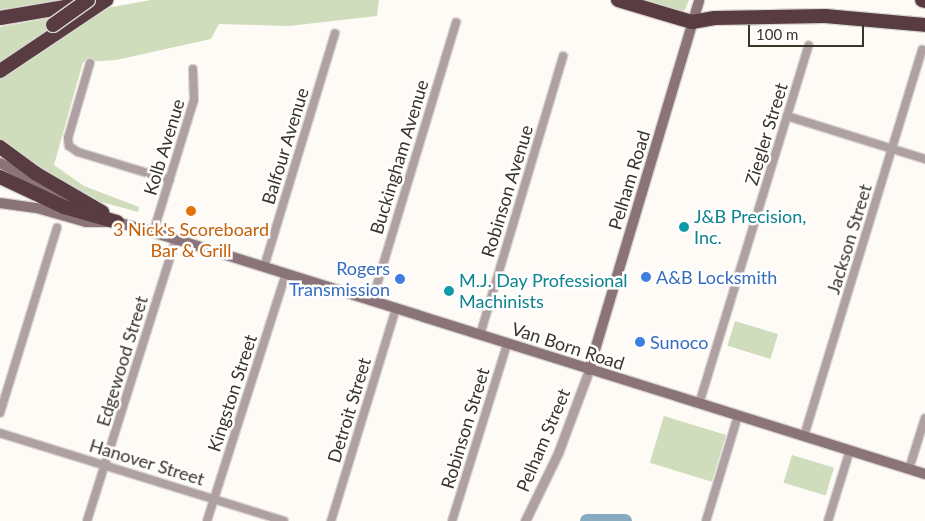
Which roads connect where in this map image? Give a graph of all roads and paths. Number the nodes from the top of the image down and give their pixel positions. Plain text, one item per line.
1 (88, 0) edge
2 (106, 0) edge
3 (618, 0) edge
4 (699, 0) edge
5 (0, 18) edge
6 (456, 22) dead end
7 (692, 22) junction
8 (925, 25) edge
9 (335, 34) dead end
10 (808, 45) dead end
11 (922, 50) dead end
12 (563, 56) dead end
13 (90, 63) dead end
14 (193, 69) dead end
15 (0, 70) edge
16 (787, 116) junction
17 (0, 147) edge
18 (892, 149) junction
19 (925, 159) edge
20 (1, 173) edge
21 (170, 180) junction
22 (0, 203) edge
23 (102, 212) junction
24 (116, 222) junction
25 (57, 228) dead end
26 (153, 233) junction
27 (176, 239) junction
28 (264, 267) junction
29 (286, 274) junction
30 (372, 301) junction
31 (396, 309) junction
32 (480, 335) junction
33 (507, 344) junction
34 (589, 370) junction
35 (700, 404) junction
36 (0, 413) edge
37 (738, 416) junction
38 (925, 418) edge
39 (0, 433) edge
40 (804, 436) junction
41 (850, 450) junction
42 (105, 465) junction
43 (910, 469) junction
44 (925, 474) edge
45 (214, 499) junction
46 (87, 521) edge
47 (207, 521) edge
48 (284, 521) edge
49 (331, 521) edge
50 (452, 521) edge
51 (525, 521) edge
52 (706, 521) edge
53 (828, 521) edge

1 - 15 highway, bridge
2 - 5 highway
2 - 15 highway
3 - 7 highway
4 - 7 main road, Pelham Road
6 - 30 street, Buckingham Avenue
7 - 8 highway
7 - 34 main road, Pelham Road
9 - 28 street, Balfour Avenue
10 - 16 street, Ziegler Street
11 - 18 street, Jackson Street
12 - 32 street, Robinson Avenue
13 - 21 street
14 - 21 street, Kolb Avenue
16 - 18 street
16 - 35 street, Ziegler Street
17 - 23 highway
18 - 19 street
18 - 40 street, Jackson Street
20 - 23 main road, Van Born Road
20 - 24 highway
21 - 26 street, Kolb Avenue
22 - 24 main road, Van Born Road
23 - 24 main road, Van Born Road
24 - 26 main road, Van Born Road
25 - 36 street
26 - 27 main road, Van Born Road
27 - 28 main road, Van Born Road
27 - 42 street, Edgewood Street
28 - 29 main road, Van Born Road
29 - 30 main road, Van Born Road
29 - 45 street, Kingston Street
30 - 31 main road, Van Born Road
31 - 32 main road, Van Born Road
31 - 49 street, Detroit Street
32 - 33 main road, Van Born Road
33 - 34 main road, Van Born Road
33 - 50 street, Robinson Street
34 - 35 main road, Van Born Road
34 - 51 street, Pelham Street
35 - 37 main road, Van Born Road
37 - 40 main road, Van Born Road
37 - 52 street
38 - 43 street
39 - 42 street, Hanover Street
40 - 41 main road, Van Born Road
41 - 43 main road, Van Born Road
41 - 53 street
42 - 45 street, Hanover Street
42 - 46 street, Edgewood Street
43 - 44 main road, Van Born Road
45 - 47 street, Kingston Street
45 - 48 street, Hanover Street

